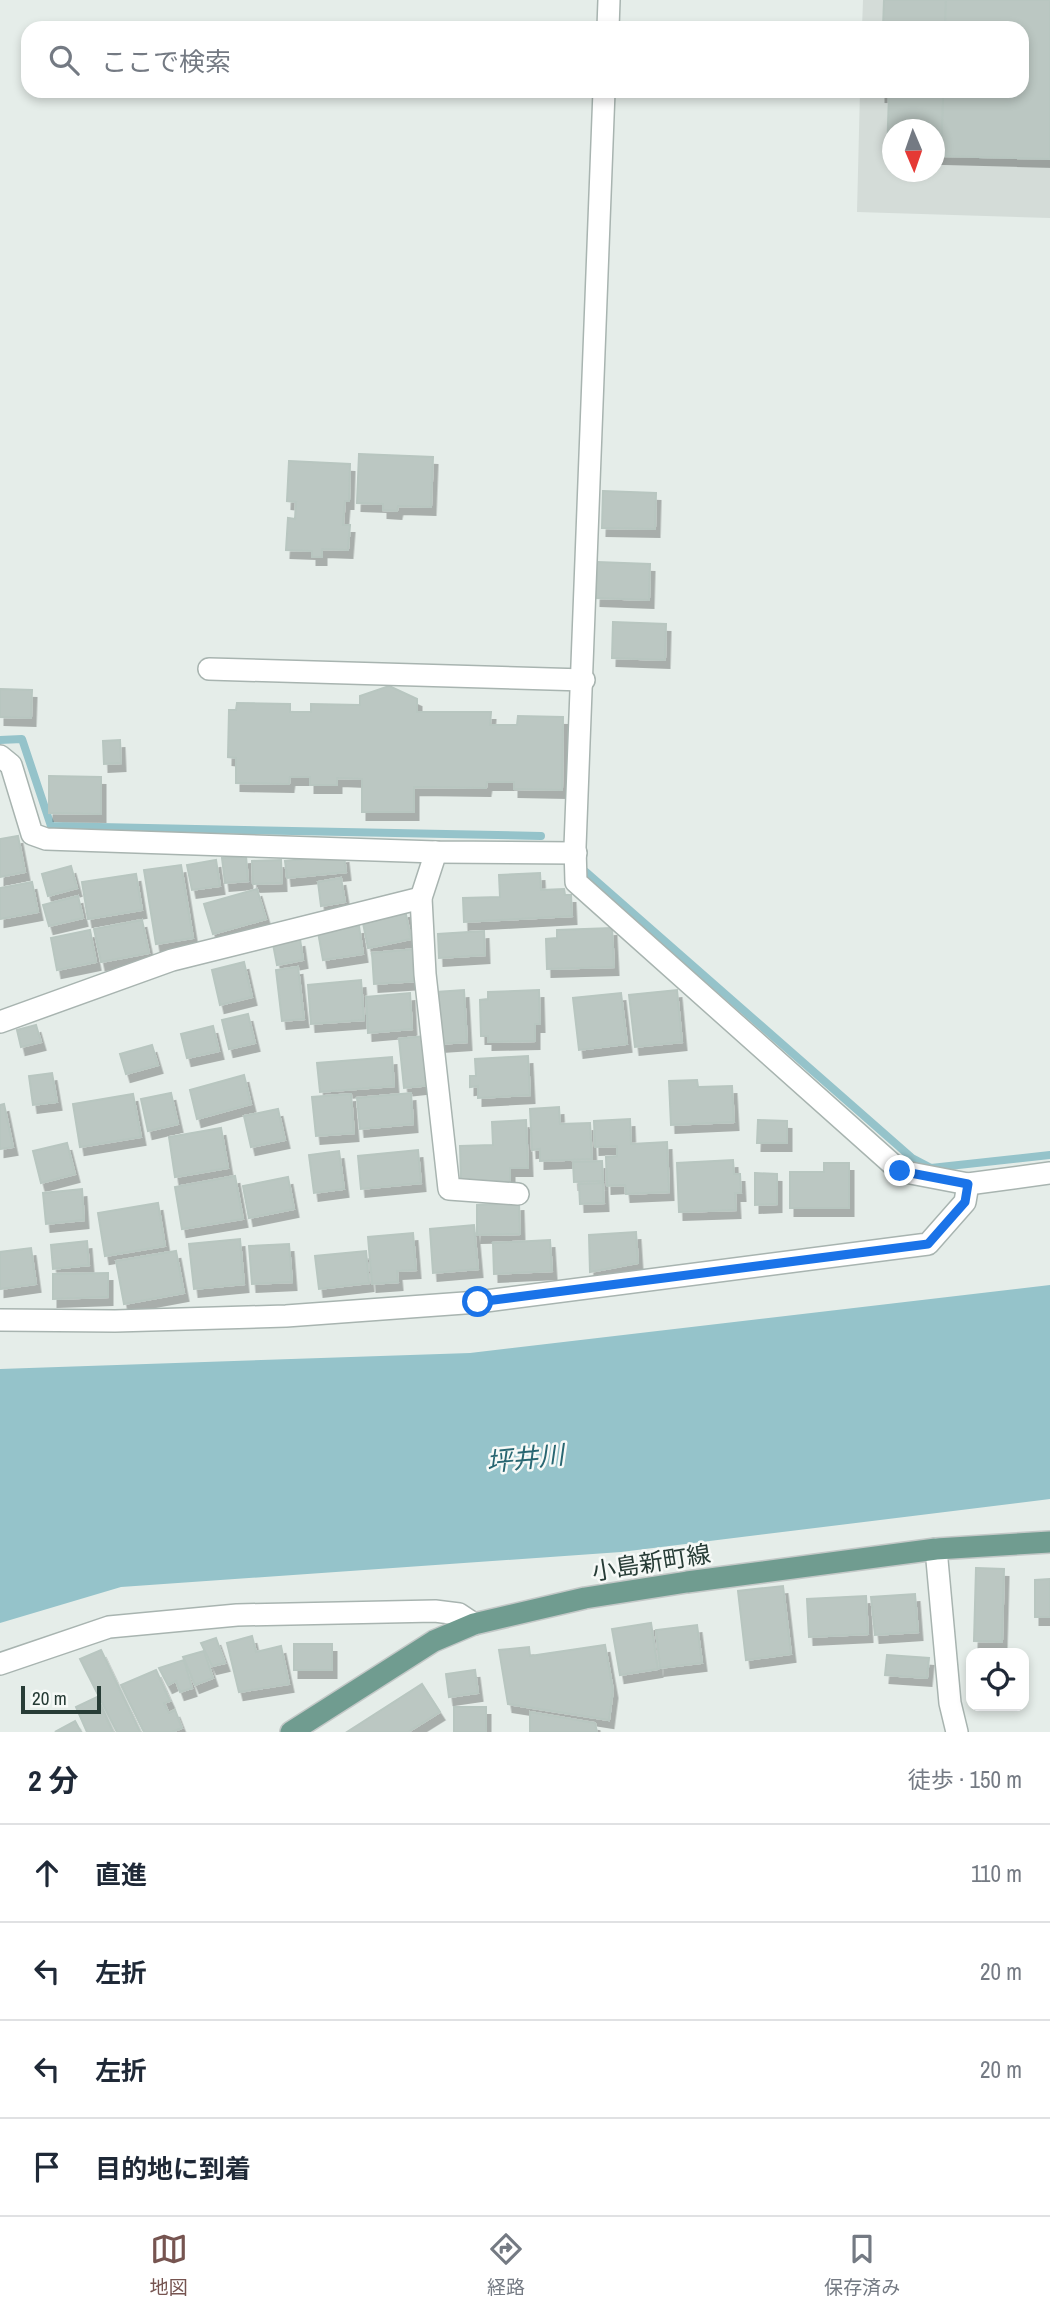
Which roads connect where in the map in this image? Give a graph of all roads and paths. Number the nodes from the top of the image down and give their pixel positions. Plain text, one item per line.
1 (609, 0) edge
2 (608, 21) edge
3 (604, 98) edge
4 (209, 669) dead end
5 (584, 680) junction
6 (0, 756) edge
7 (436, 852) junction
8 (576, 853) junction
9 (421, 898) junction
10 (0, 1022) edge
11 (1050, 1173) edge
12 (968, 1184) junction
13 (517, 1194) dead end
14 (0, 1320) edge
15 (1050, 1542) edge
16 (936, 1549) junction
17 (474, 1624) junction
18 (0, 1664) edge
19 (290, 1732) edge
20 (957, 1732) edge

1 - 2 street
3 - 5 street
4 - 5 street
5 - 8 street
6 - 7 street
7 - 8 street
7 - 9 street
8 - 12 street
9 - 10 street
9 - 13 street
11 - 12 street
12 - 14 street
15 - 16 main road, 小島新町線
16 - 17 main road, 小島新町線
16 - 20 street
17 - 18 street
17 - 19 main road, 小島新町線

